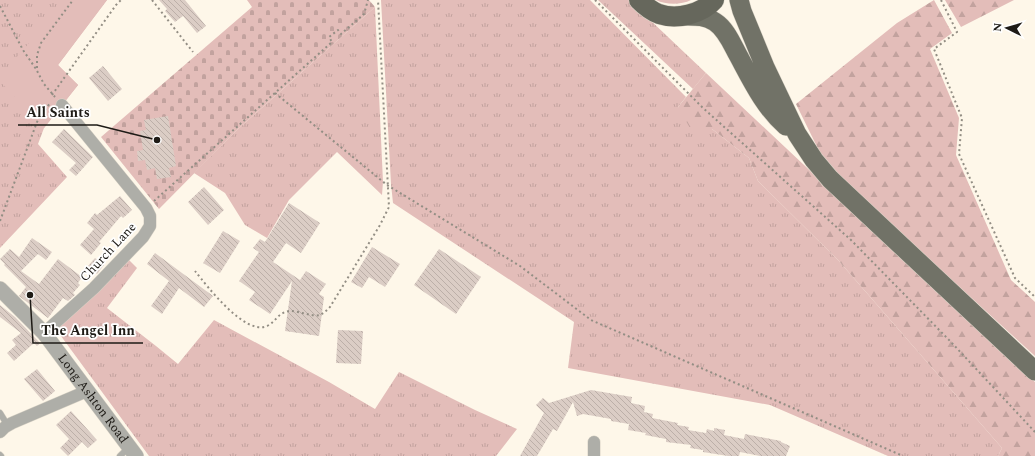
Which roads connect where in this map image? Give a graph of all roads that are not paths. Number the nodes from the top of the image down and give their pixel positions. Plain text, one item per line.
1 (638, 0) edge
2 (714, 0) edge
3 (739, 0) edge
4 (674, 16) junction
5 (56, 104) road end
6 (797, 134) junction
7 (0, 289) edge
8 (44, 333) junction
9 (1035, 371) edge
10 (87, 391) junction
11 (0, 413) edge
12 (4, 429) edge
13 (594, 442) dead end
14 (128, 453) edge
15 (594, 456) edge

1 - 4 highway
2 - 4 highway
3 - 6 main road
4 - 6 main road
5 - 8 street, Church Lane
6 - 9 main road
7 - 8 street, Long Ashton Road
8 - 10 street, Long Ashton Road
10 - 12 street
10 - 14 street, Long Ashton Road
11 - 12 lane
13 - 15 street

